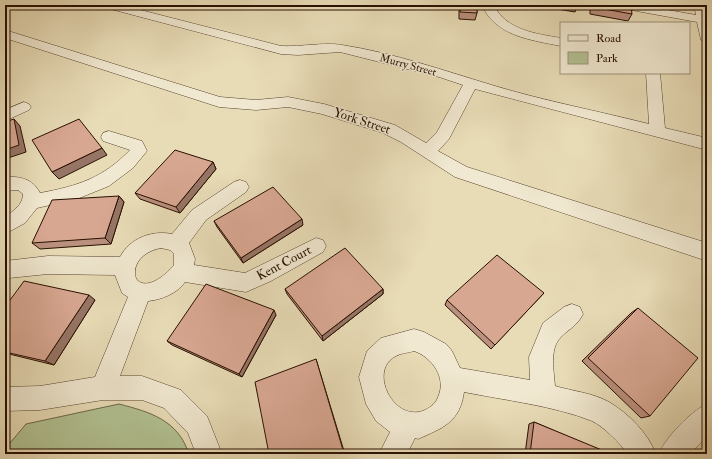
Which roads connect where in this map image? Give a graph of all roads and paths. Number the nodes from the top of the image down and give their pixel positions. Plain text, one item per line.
1 (107, 5) edge
2 (488, 5) edge
3 (620, 5) edge
4 (700, 5) edge
5 (649, 8) edge
6 (705, 20) edge
7 (650, 22) edge
8 (5, 34) edge
9 (707, 40) edge
10 (560, 42) edge
11 (653, 74) edge
12 (471, 83) junction
13 (24, 107) dead end
14 (5, 116) edge
15 (657, 132) junction
16 (109, 137) dead end
17 (707, 144) edge
18 (428, 152) junction
19 (5, 184) edge
20 (240, 187) dead end
21 (31, 202) junction
22 (5, 226) edge
23 (177, 243) junction
24 (316, 246) dead end
25 (707, 252) edge
26 (125, 266) junction
27 (9, 269) dead end
28 (182, 272) junction
29 (141, 292) junction
30 (572, 314) dead end
31 (452, 378) junction
32 (103, 388) junction
33 (543, 395) junction
34 (5, 399) edge
35 (707, 417) edge
36 (408, 426) junction
37 (209, 454) edge
38 (392, 454) edge
39 (643, 454) edge
40 (672, 454) edge

1 - 12 street, Murry Street
2 - 10 street
3 - 5 street
4 - 6 street
5 - 6 street
5 - 7 street
6 - 9 street
8 - 18 street, York Street
11 - 15 street
12 - 15 street, Murry Street
12 - 18 street
13 - 14 street
15 - 17 street, Murry Street
16 - 21 street
18 - 25 street, York Street
19 - 21 street
20 - 23 street
21 - 22 street
23 - 26 street
23 - 28 street
24 - 28 street, Kent Court
26 - 27 street
26 - 29 street
28 - 29 street
29 - 32 street
30 - 33 street
31 - 33 street
31 - 36 street
31 - 36 street
32 - 34 street
32 - 37 street
33 - 39 street
35 - 40 street
36 - 38 street

